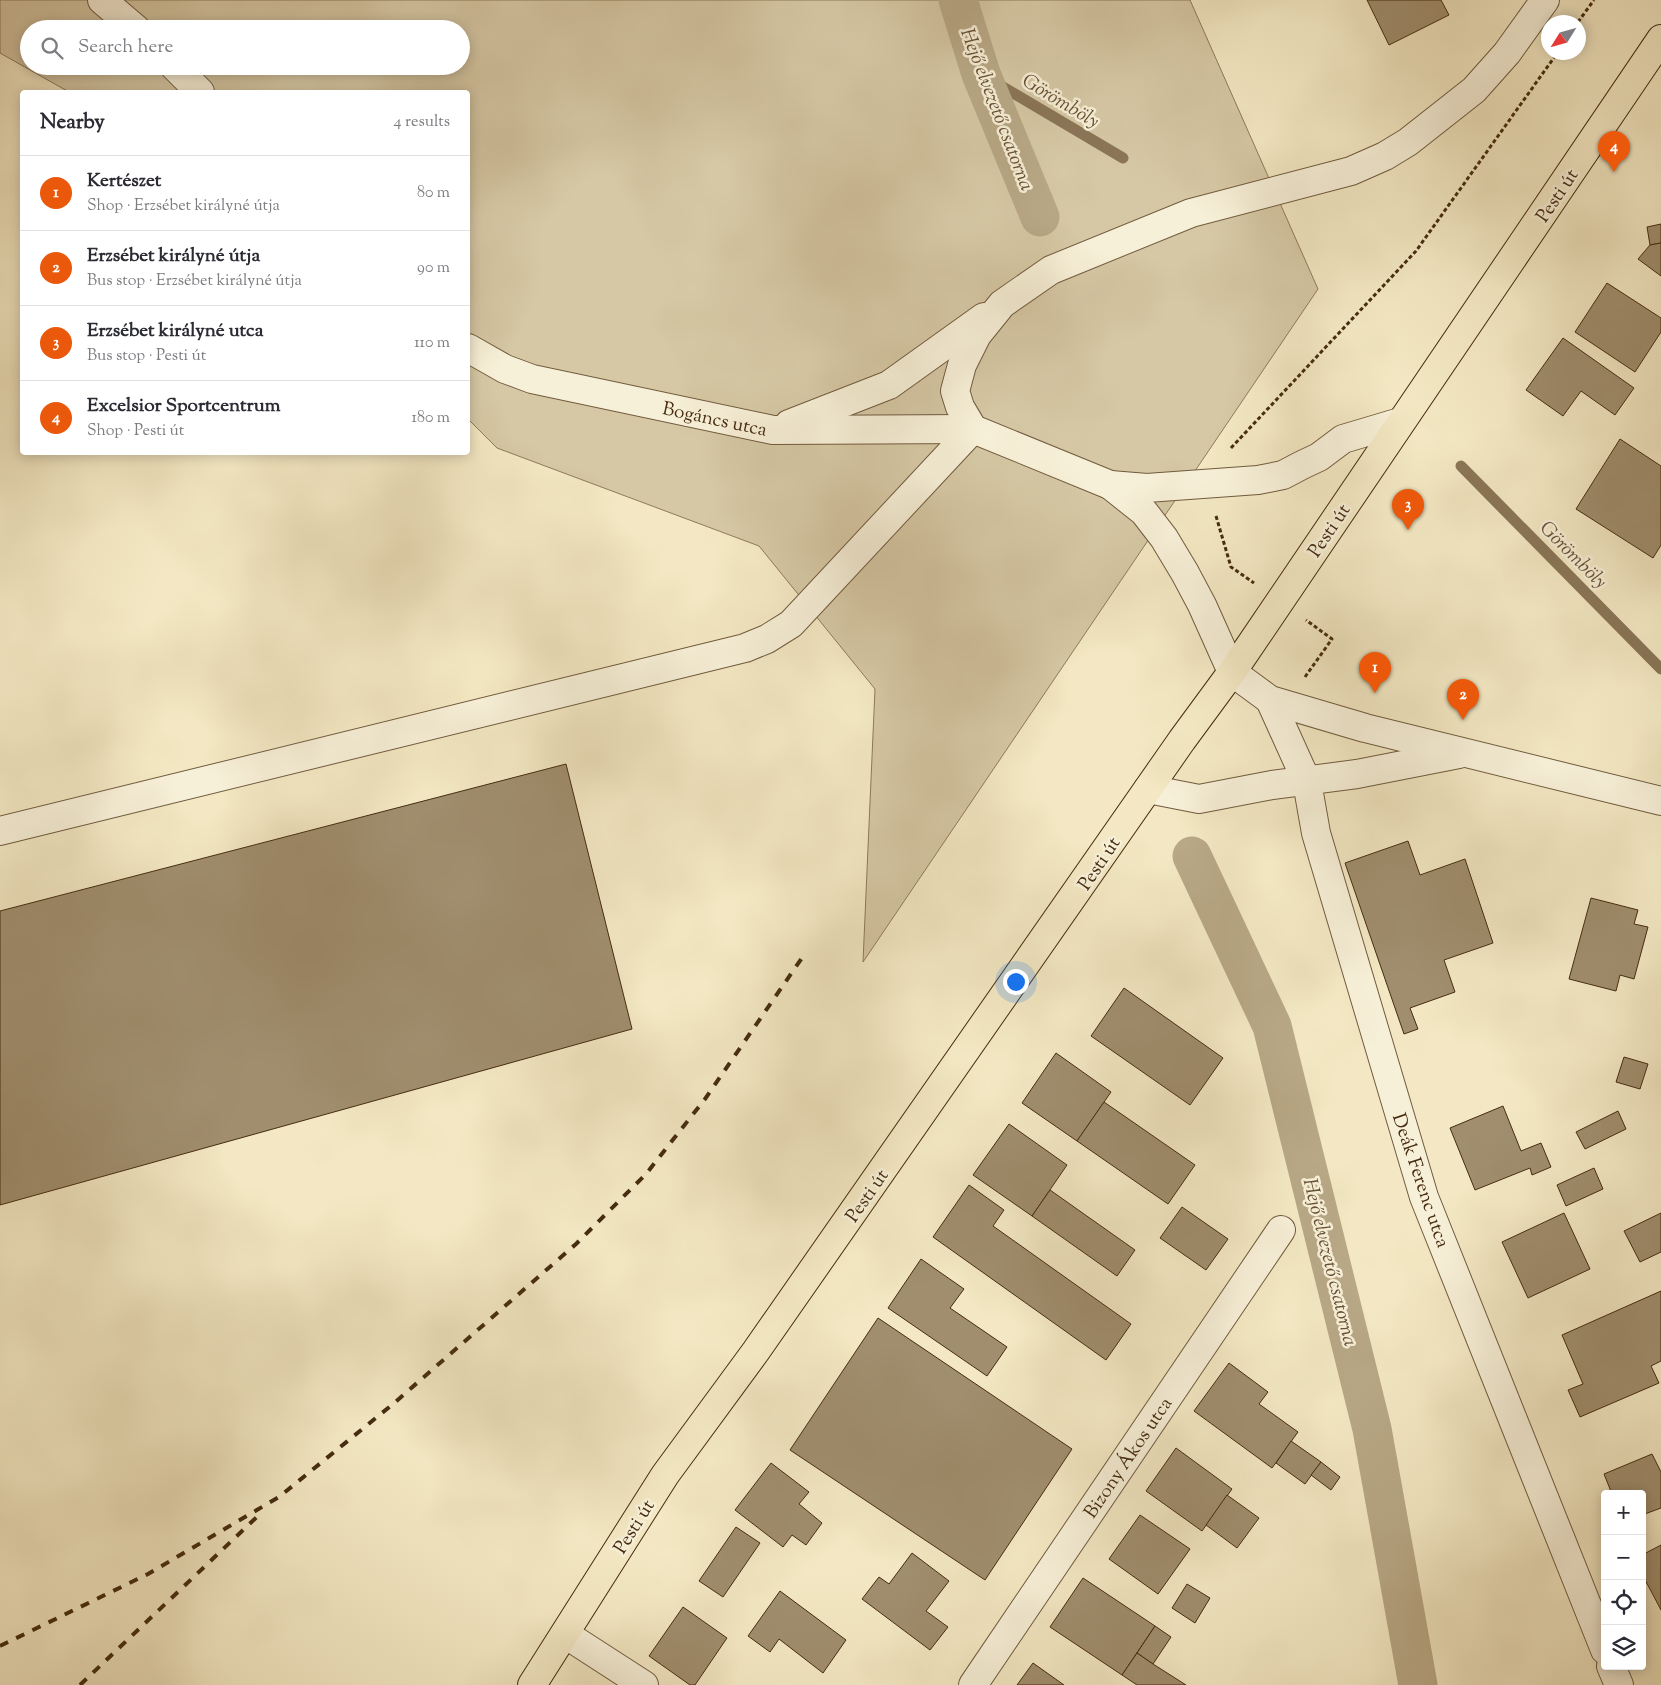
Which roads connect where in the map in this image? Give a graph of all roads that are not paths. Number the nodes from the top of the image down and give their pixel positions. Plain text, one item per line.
1 (102, 0) edge
2 (1544, 0) edge
3 (125, 20) edge
4 (1661, 39) edge
5 (183, 75) edge
6 (198, 90) edge
7 (1002, 304) junction
8 (470, 349) edge
9 (1400, 422) junction
10 (973, 429) junction
11 (773, 430) junction
12 (1110, 486) junction
13 (1232, 672) junction
14 (1278, 701) junction
15 (1467, 752) junction
16 (1307, 782) junction
17 (1148, 789) junction
18 (1661, 801) edge
19 (0, 831) edge
20 (1281, 1230) dead end
21 (565, 1634) junction
22 (1601, 1640) edge
23 (1612, 1670) edge
24 (532, 1685) edge
25 (644, 1685) edge
26 (973, 1685) edge
27 (1618, 1685) edge

1 - 3 street
2 - 7 street
4 - 9 main road, Pesti út
5 - 6 street
7 - 10 street
7 - 11 street
8 - 11 street, Bogáncs utca
9 - 12 street
9 - 13 main road, Pesti út
10 - 11 street, Bogáncs utca
10 - 12 street
10 - 19 street
12 - 13 street
13 - 14 street
13 - 17 main road, Pesti út
14 - 15 street
14 - 16 street, Deák Ferenc utca
15 - 16 street
15 - 18 street
16 - 17 street
16 - 22 street, Deák Ferenc utca
17 - 21 main road, Pesti út
20 - 26 street, Bizony Ákos utca
21 - 24 main road, Pesti út
21 - 25 street
23 - 27 street

